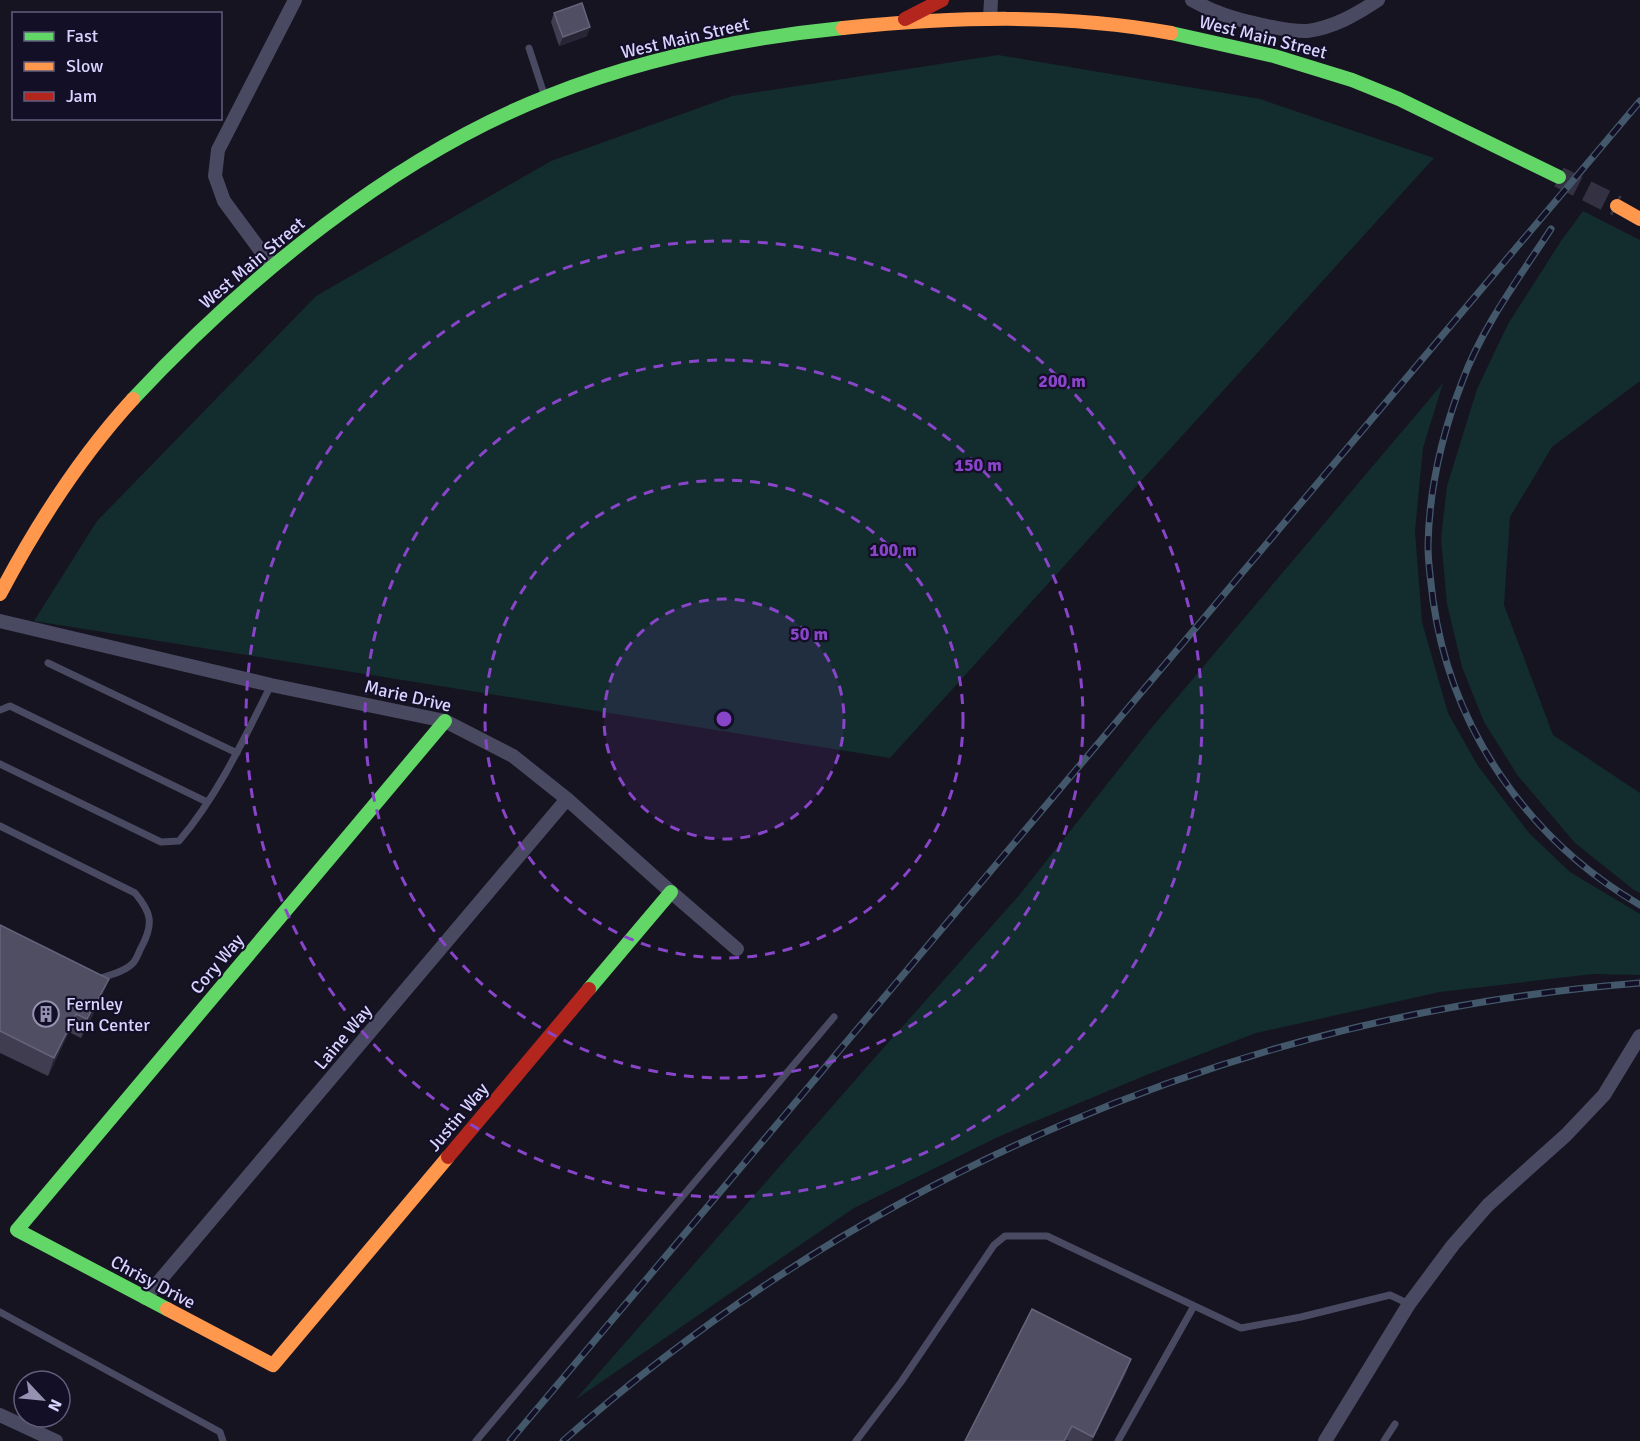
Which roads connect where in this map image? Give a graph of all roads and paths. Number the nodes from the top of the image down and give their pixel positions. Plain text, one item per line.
1 (295, 0) edge
2 (942, 0) edge
3 (990, 0) edge
4 (1192, 0) edge
5 (1378, 0) edge
6 (990, 18) junction
7 (901, 22) junction
8 (529, 48) dead end
9 (545, 97) junction
10 (1559, 177) tunnel mouth
11 (1640, 214) edge
12 (1640, 219) edge
13 (272, 266) junction
14 (0, 594) edge
15 (0, 621) edge
16 (48, 663) dead end
17 (271, 685) junction
18 (0, 710) edge
19 (445, 721) junction
20 (237, 753) junction
21 (0, 764) edge
22 (567, 799) junction
23 (207, 802) junction
24 (0, 826) edge
25 (670, 892) junction
26 (737, 949) dead end
27 (92, 980) edge
28 (834, 1017) dead end
29 (1640, 1036) edge
30 (17, 1230) joint
31 (146, 1298) junction
32 (1409, 1304) junction
33 (1194, 1306) junction
34 (0, 1312) edge
35 (273, 1365) joint
36 (0, 1415) edge
37 (1395, 1424) dead end
38 (56, 1441) edge
39 (223, 1441) edge
40 (476, 1441) edge
41 (856, 1441) edge
42 (1118, 1441) edge
43 (1325, 1441) edge
44 (1384, 1441) edge

1 - 13 street
2 - 7 main road
3 - 6 street
4 - 5 street
6 - 7 main road, West Main Street
6 - 10 main road, West Main Street
7 - 9 main road, West Main Street
8 - 9 lane
9 - 13 main road, West Main Street
11 - 12 main road
13 - 14 main road, West Main Street
15 - 17 street, Marie Drive
16 - 20 lane
17 - 19 street, Marie Drive
17 - 20 lane
18 - 23 lane
19 - 22 street, Marie Drive
19 - 30 main road, Cory Way
20 - 23 lane
21 - 23 lane
22 - 25 street, Marie Drive
22 - 31 street, Laine Way
24 - 27 lane
25 - 26 street, Marie Drive
25 - 35 main road, Justin Way
28 - 40 lane
29 - 32 street
30 - 31 main road, Chrisy Drive
31 - 35 main road, Chrisy Drive
32 - 33 lane
32 - 43 street
33 - 41 lane
33 - 42 lane
34 - 39 lane
36 - 38 street
37 - 44 lane

